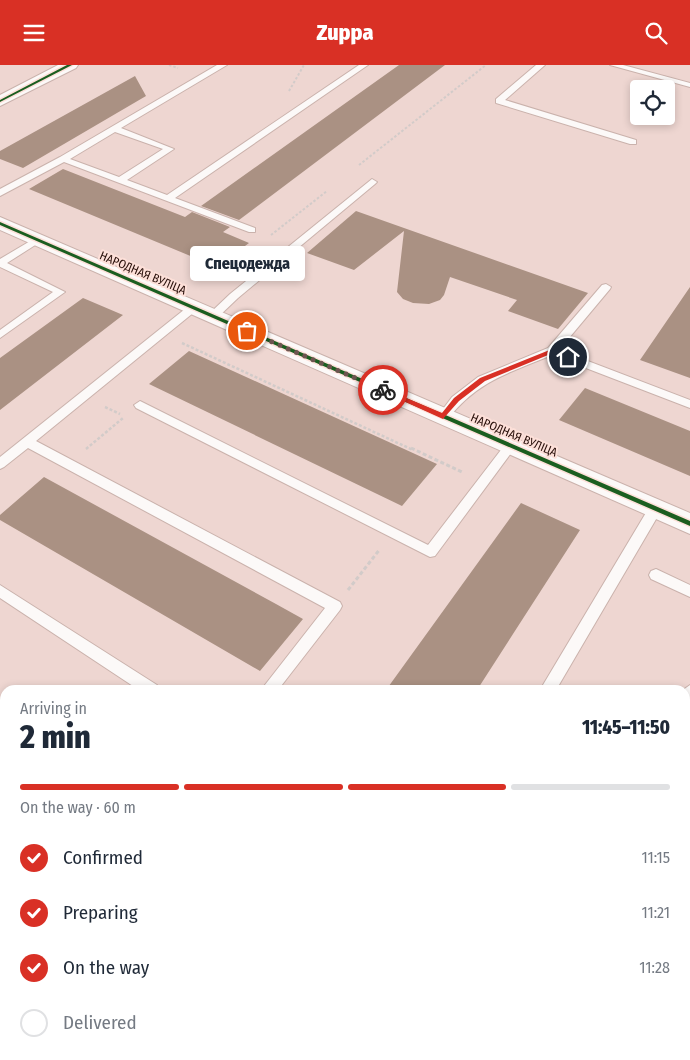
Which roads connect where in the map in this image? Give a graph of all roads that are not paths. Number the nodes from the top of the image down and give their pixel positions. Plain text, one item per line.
1 (70, 65) edge
2 (223, 65) edge
3 (364, 65) edge
4 (541, 65) edge
5 (614, 65) edge
6 (649, 65) edge
7 (642, 72) junction
8 (690, 85) edge
9 (0, 101) edge
10 (115, 129) junction
11 (633, 142) dead end
12 (63, 159) junction
13 (121, 180) junction
14 (372, 182) dead end
15 (0, 193) edge
16 (168, 198) junction
17 (0, 223) edge
18 (252, 230) dead end
19 (37, 240) junction
20 (606, 287) dead end
21 (204, 312) junction
22 (0, 335) edge
23 (552, 351) junction
24 (690, 404) edge
25 (140, 405) dead end
26 (443, 417) junction
27 (27, 442) junction
28 (511, 445) junction
29 (0, 464) edge
30 (656, 509) junction
31 (690, 524) edge
32 (656, 575) dead end
33 (0, 591) edge
34 (690, 591) edge
35 (144, 685) edge
36 (273, 685) edge
37 (551, 685) edge

1 - 9 street
2 - 10 lane
3 - 16 lane
4 - 11 lane
5 - 7 lane
6 - 7 lane
7 - 8 lane
10 - 12 lane
10 - 13 lane
12 - 13 lane
12 - 15 lane
13 - 16 lane
14 - 21 lane
16 - 18 lane
17 - 19 street, НАРОДНАЯ ВУЛІЦА
19 - 21 street, НАРОДНАЯ ВУЛІЦА
19 - 22 lane
20 - 23 lane
21 - 26 street, НАРОДНАЯ ВУЛІЦА
21 - 27 lane
23 - 24 lane
23 - 26 lane
25 - 28 lane
26 - 28 street, НАРОДНАЯ ВУЛІЦА
27 - 29 lane
27 - 36 lane
28 - 30 street, НАРОДНАЯ ВУЛІЦА
30 - 31 street, НАРОДНАЯ ВУЛІЦА
30 - 37 lane
32 - 34 lane
33 - 35 lane

